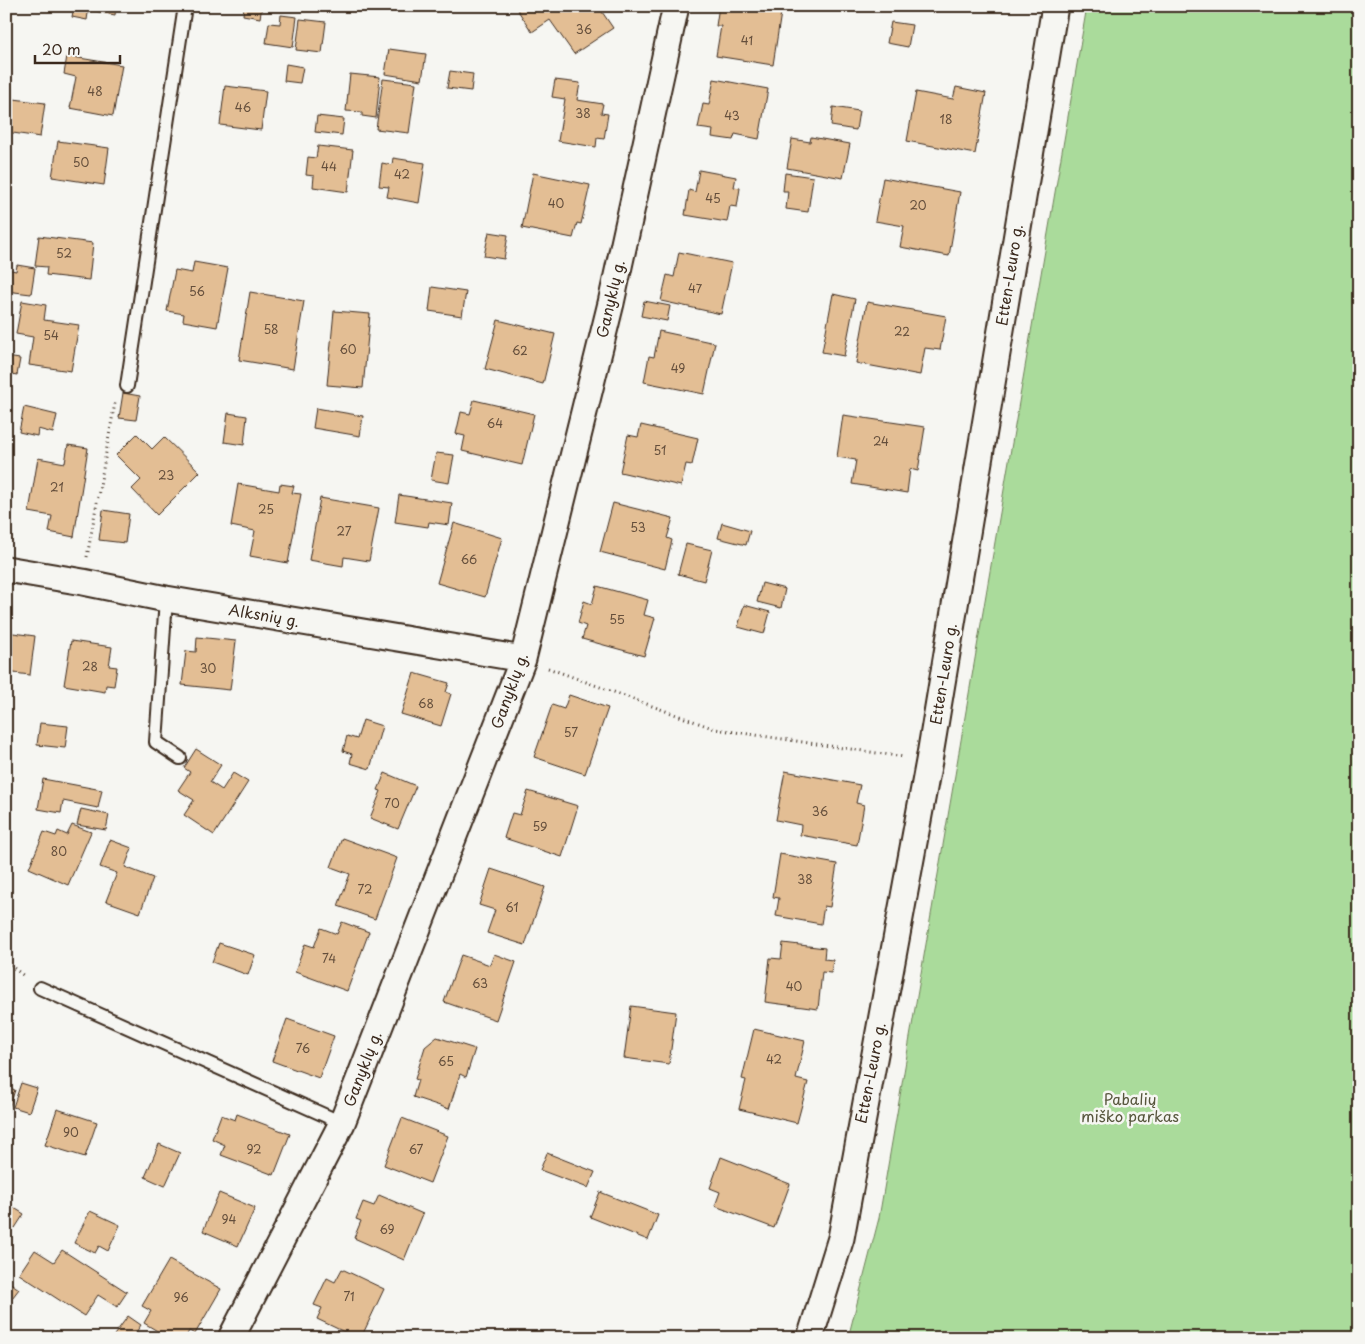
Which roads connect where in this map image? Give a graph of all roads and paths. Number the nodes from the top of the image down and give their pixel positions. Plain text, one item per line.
1 (185, 6) edge
2 (1055, 6) edge
3 (670, 10) edge
4 (127, 386) joint
5 (6, 569) edge
6 (83, 582) junction
7 (166, 599) junction
8 (523, 659) junction
9 (180, 758) dead end
10 (929, 761) junction
11 (40, 988) dead end
12 (342, 1123) junction
13 (231, 1338) edge
14 (810, 1338) edge

1 - 4 lane
2 - 10 street, Etten-Leuro g.
3 - 8 street, Ganyklų g.
4 - 6 path
5 - 6 street, Alksnių g.
6 - 7 street, Alksnių g.
7 - 8 street, Alksnių g.
7 - 9 lane
8 - 10 path
8 - 12 street, Ganyklų g.
10 - 14 street, Etten-Leuro g.
11 - 12 lane
12 - 13 street, Ganyklų g.

